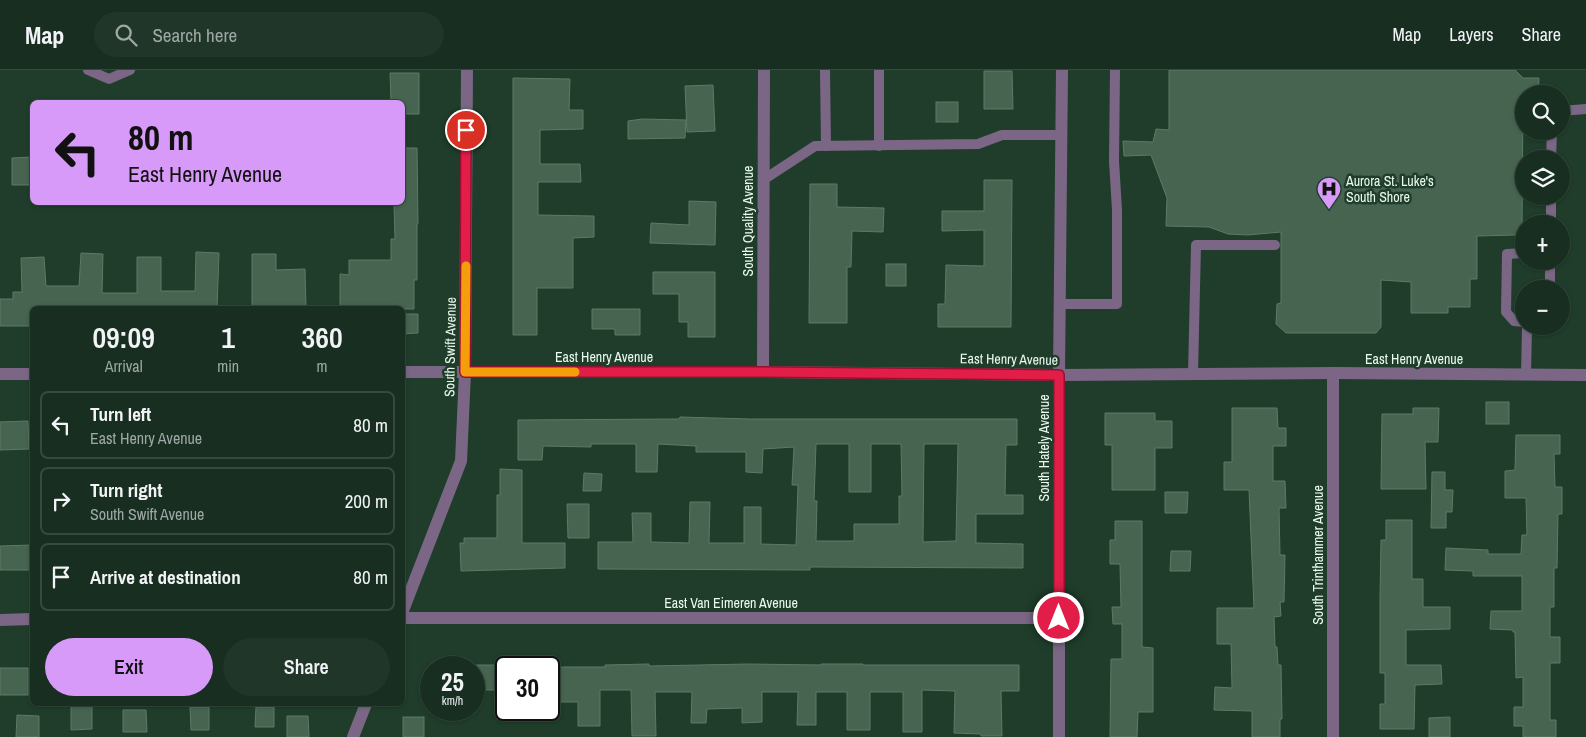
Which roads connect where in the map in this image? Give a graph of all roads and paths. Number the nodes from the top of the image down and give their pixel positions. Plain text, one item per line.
1 (88, 70) edge
2 (130, 70) edge
3 (467, 70) edge
4 (764, 70) edge
5 (825, 70) edge
6 (879, 70) edge
7 (1062, 70) edge
8 (1115, 70) edge
9 (1586, 109) edge
10 (1570, 110) edge
11 (1061, 135) junction
12 (826, 146) junction
13 (879, 146) junction
14 (764, 180) junction
15 (1275, 245) dead end
16 (1515, 254) edge
17 (1060, 304) junction
18 (1515, 321) edge
19 (1527, 335) edge
20 (405, 372) edge
21 (465, 372) junction
22 (763, 372) junction
23 (0, 374) edge
24 (30, 374) edge
25 (1193, 374) junction
26 (1333, 374) junction
27 (1059, 375) junction
28 (1526, 375) junction
29 (1586, 375) edge
30 (405, 605) edge
31 (405, 618) edge
32 (1059, 618) junction
33 (0, 620) edge
34 (30, 620) edge
35 (365, 706) edge
36 (353, 737) edge
37 (1059, 737) edge
38 (1334, 737) edge

1 - 2 lane
3 - 21 street, South Swift Avenue
4 - 14 street, South Quality Avenue
5 - 12 lane
6 - 13 lane
7 - 11 street, South Hately Avenue
8 - 17 lane
9 - 10 lane
11 - 13 lane
11 - 17 street, South Hately Avenue
12 - 13 lane
12 - 14 lane
14 - 22 street, South Quality Avenue
15 - 25 lane
16 - 18 lane
17 - 27 street, South Hately Avenue
19 - 28 lane
20 - 21 street, East Henry Avenue
21 - 22 street, East Henry Avenue
21 - 30 street, South Swift Avenue
22 - 27 street, East Henry Avenue
23 - 24 street
25 - 26 street, East Henry Avenue
25 - 27 street, East Henry Avenue
26 - 28 street, East Henry Avenue
26 - 38 street, South Trinthammer Avenue
27 - 32 street, South Hately Avenue
28 - 29 street, East Henry Avenue
31 - 32 street, East Van Eimeren Avenue
32 - 37 street, South Hately Avenue
33 - 34 street
35 - 36 street

